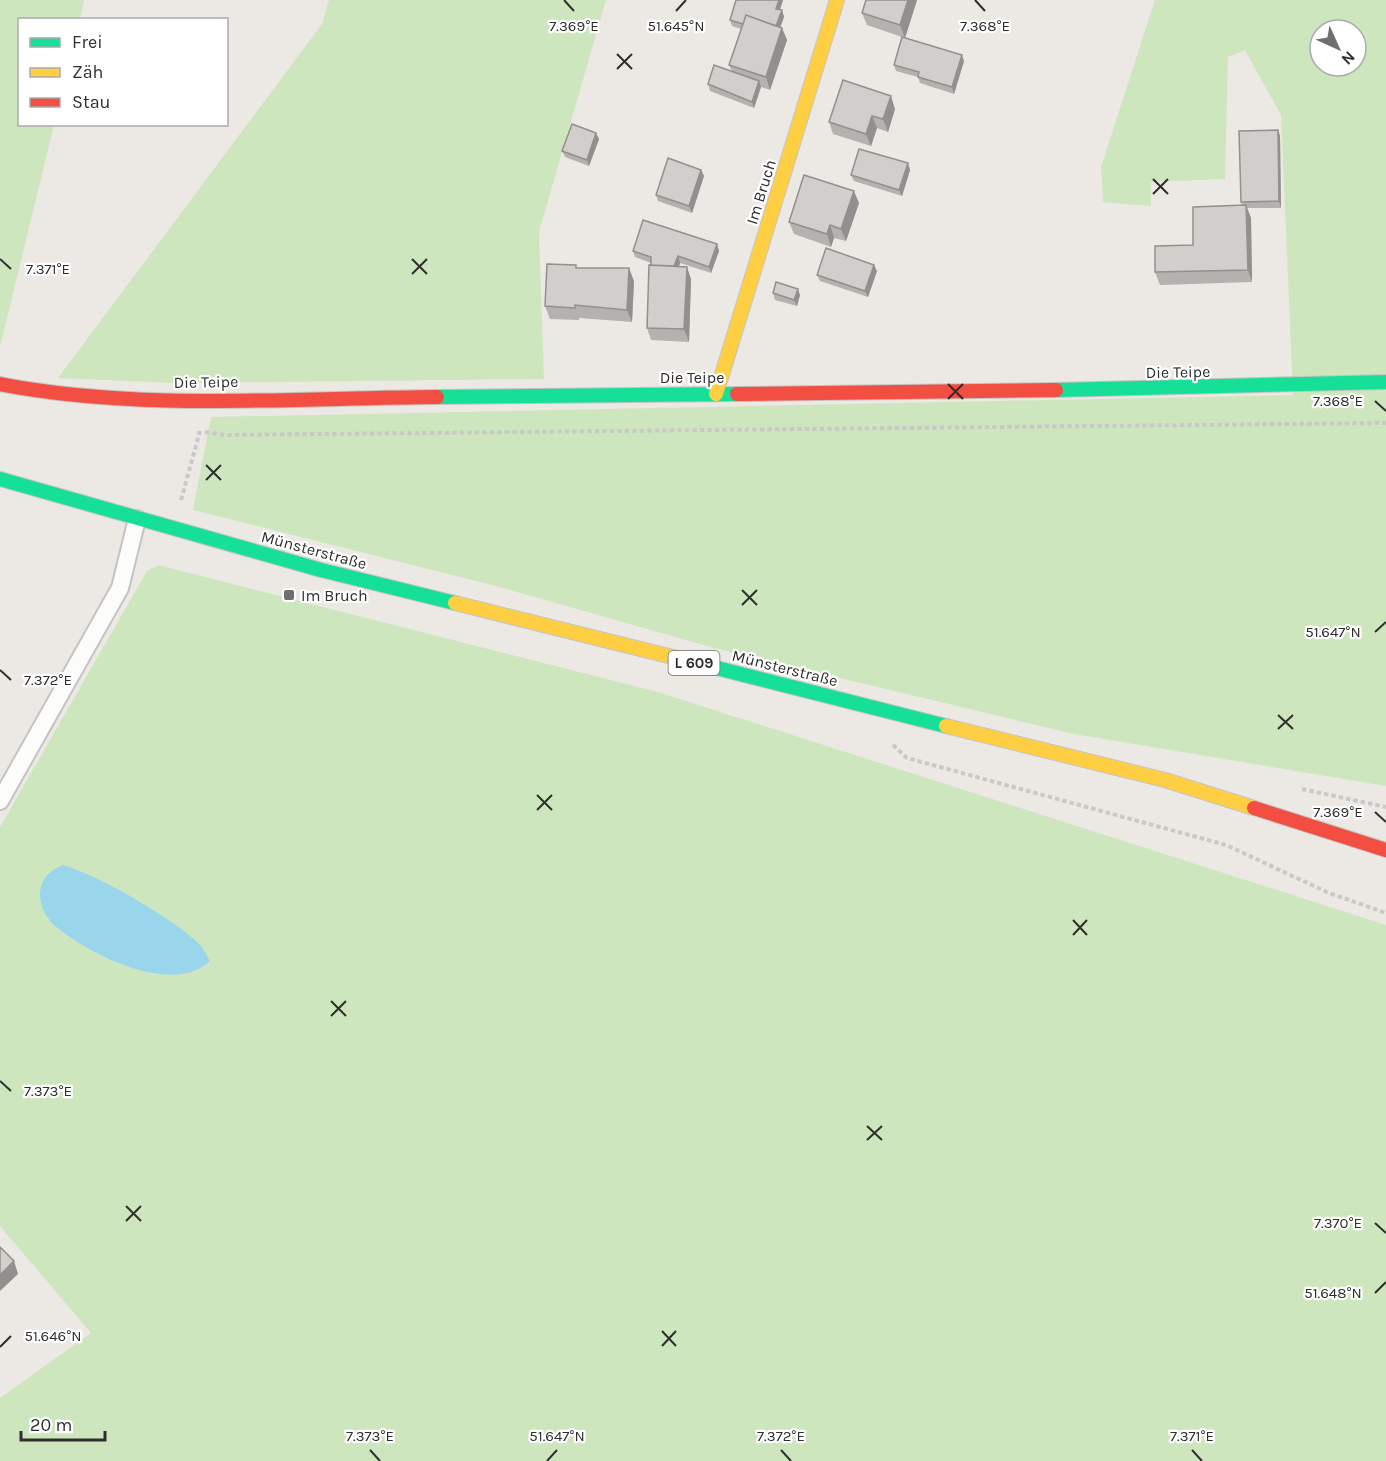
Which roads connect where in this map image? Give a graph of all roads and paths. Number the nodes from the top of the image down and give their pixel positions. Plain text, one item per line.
1 (837, 0) edge
2 (1386, 382) edge
3 (0, 384) edge
4 (717, 394) junction
5 (200, 399) junction
6 (1386, 423) edge
7 (200, 431) junction
8 (0, 479) edge
9 (137, 519) junction
10 (172, 529) junction
11 (891, 743) dead end
12 (0, 801) edge
13 (1386, 850) edge
14 (1386, 913) edge

1 - 4 street, Im Bruch
2 - 4 street, Die Teipe
3 - 5 street, Die Teipe
4 - 5 street, Die Teipe
5 - 7 path
6 - 7 path
7 - 10 path
8 - 9 street, Münsterstraße / L 609
9 - 10 street, Münsterstraße / L 609
9 - 12 lane
10 - 13 street, Münsterstraße / L 609
11 - 14 path

